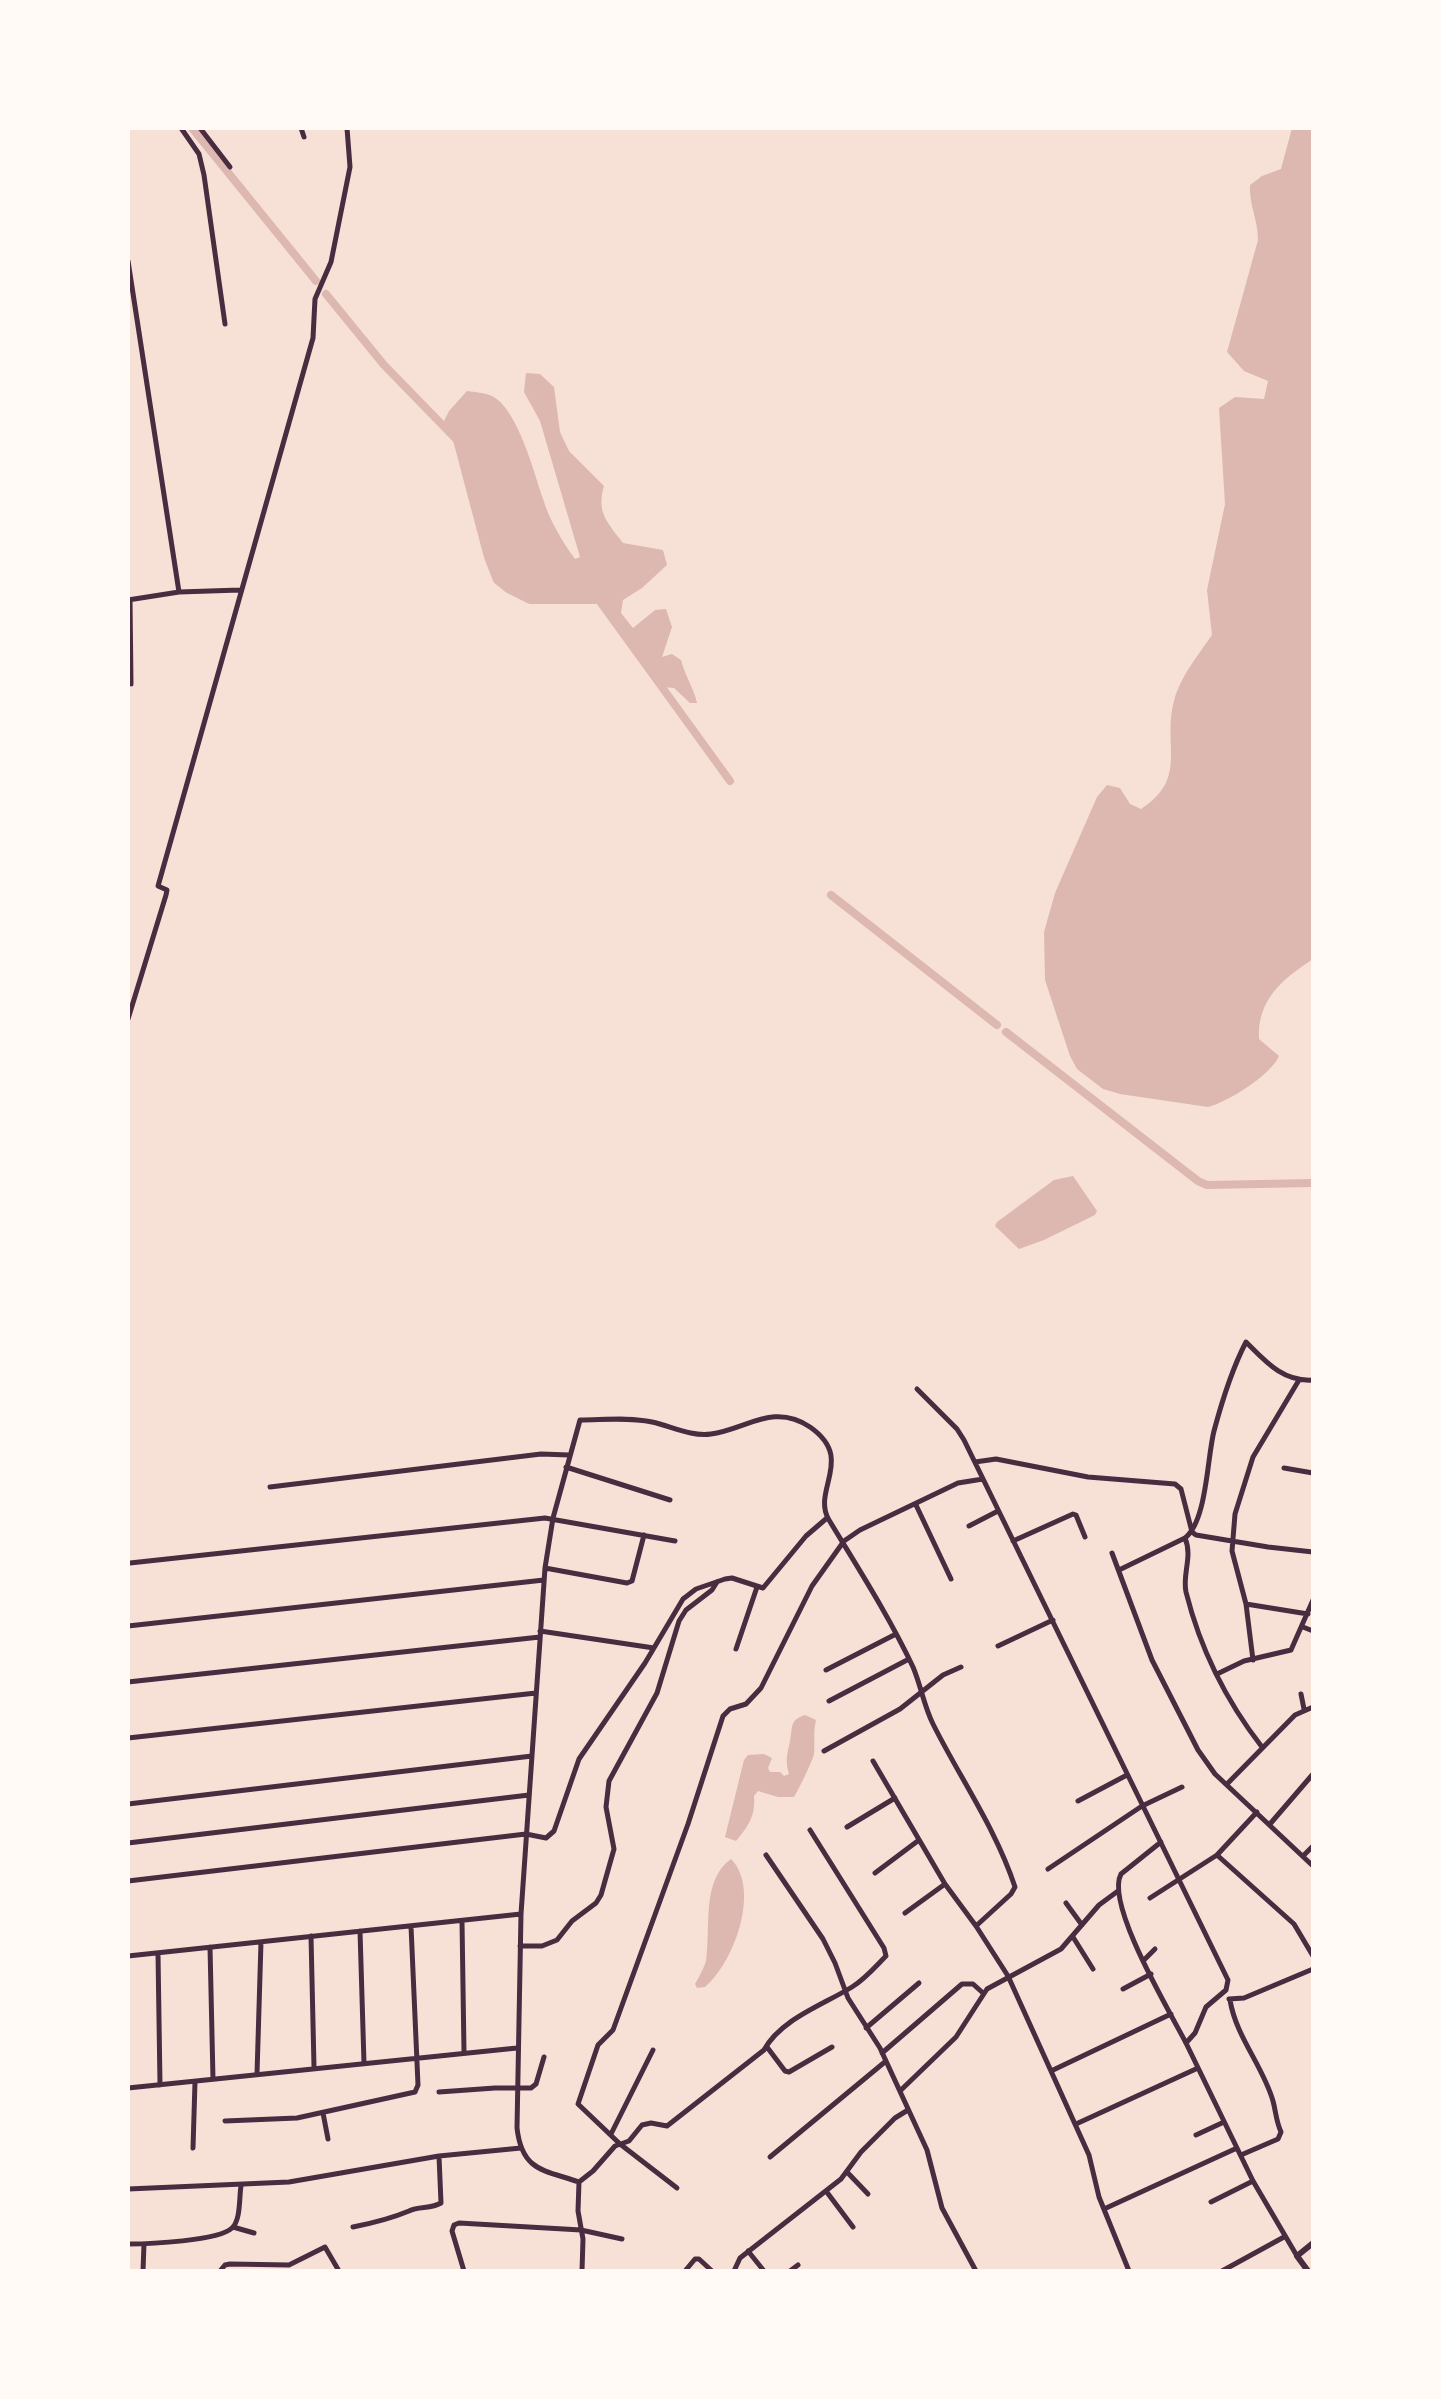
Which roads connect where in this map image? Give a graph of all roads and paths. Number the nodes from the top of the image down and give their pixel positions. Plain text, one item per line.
1 (181, 128) edge
2 (200, 128) edge
3 (301, 128) edge
4 (347, 128) edge
5 (304, 137) dead end
6 (230, 167) dead end
7 (128, 261) edge
8 (225, 324) dead end
9 (240, 590) junction
10 (179, 592) junction
11 (129, 600) edge
12 (131, 684) dead end
13 (128, 1019) edge
14 (1299, 1380) junction
15 (1313, 1380) edge
16 (917, 1389) dead end
17 (569, 1455) junction
18 (975, 1462) junction
19 (566, 1467) junction
20 (1284, 1468) dead end
21 (1313, 1473) edge
22 (983, 1479) junction
23 (270, 1487) dead end
24 (670, 1500) dead end
25 (916, 1505) junction
26 (998, 1511) junction
27 (553, 1518) junction
28 (827, 1518) junction
29 (969, 1526) dead end
30 (1192, 1532) junction
31 (644, 1535) junction
32 (1085, 1537) dead end
33 (1185, 1538) junction
34 (675, 1541) dead end
35 (844, 1541) junction
36 (1013, 1541) junction
37 (1231, 1541) junction
38 (1313, 1552) edge
39 (1112, 1553) dead end
40 (130, 1563) dead end
41 (545, 1568) junction
42 (1119, 1570) junction
43 (951, 1579) dead end
44 (544, 1580) junction
45 (717, 1582) junction
46 (757, 1587) junction
47 (1313, 1600) edge
48 (1246, 1604) junction
49 (1308, 1614) junction
50 (1053, 1620) junction
51 (128, 1626) edge
52 (1303, 1627) junction
53 (1313, 1631) edge
54 (540, 1634) junction
55 (896, 1634) junction
56 (998, 1646) dead end
57 (654, 1648) junction
58 (736, 1649) dead end
59 (909, 1659) junction
60 (1253, 1660) junction
61 (961, 1667) dead end
62 (826, 1670) dead end
63 (1217, 1674) junction
64 (128, 1682) edge
65 (536, 1693) junction
66 (922, 1693) junction
67 (1301, 1694) dead end
68 (829, 1701) dead end
69 (1313, 1707) edge
70 (1304, 1709) junction
71 (128, 1738) edge
72 (1262, 1747) junction
73 (824, 1751) dead end
74 (532, 1756) junction
75 (873, 1761) dead end
76 (1313, 1774) edge
77 (1127, 1775) junction
78 (1227, 1784) junction
79 (1182, 1787) dead end
80 (529, 1795) junction
81 (895, 1798) junction
82 (1078, 1801) dead end
83 (128, 1804) edge
84 (1142, 1806) junction
85 (1257, 1812) junction
86 (1270, 1824) junction
87 (847, 1827) dead end
88 (810, 1830) dead end
89 (526, 1834) junction
90 (919, 1840) junction
91 (1161, 1842) junction
92 (128, 1843) edge
93 (1313, 1846) edge
94 (766, 1855) dead end
95 (1217, 1855) junction
96 (1303, 1856) junction
97 (1313, 1866) edge
98 (1048, 1869) dead end
99 (875, 1873) dead end
100 (1179, 1878) junction
101 (128, 1881) edge
102 (945, 1884) junction
103 (1118, 1891) junction
104 (1150, 1898) dead end
105 (1066, 1903) dead end
106 (905, 1913) dead end
107 (521, 1914) junction
108 (462, 1921) junction
109 (1082, 1925) junction
110 (411, 1926) junction
111 (976, 1926) junction
112 (360, 1931) junction
113 (311, 1936) junction
114 (1073, 1937) junction
115 (261, 1942) junction
116 (520, 1946) junction
117 (210, 1947) junction
118 (1155, 1949) dead end
119 (158, 1953) junction
120 (128, 1956) edge
121 (1313, 1956) edge
122 (1144, 1960) junction
123 (1093, 1969) dead end
124 (1313, 1969) edge
125 (1151, 1974) junction
126 (1008, 1976) junction
127 (919, 1983) dead end
128 (1123, 1989) dead end
129 (844, 1991) junction
130 (983, 1993) junction
131 (1222, 1994) junction
132 (1230, 2000) junction
133 (1171, 2014) junction
134 (866, 2028) junction
135 (1186, 2043) junction
136 (767, 2047) junction
137 (832, 2047) dead end
138 (517, 2048) junction
139 (653, 2050) dead end
140 (464, 2052) junction
141 (882, 2053) junction
142 (544, 2057) dead end
143 (416, 2058) junction
144 (886, 2061) junction
145 (364, 2063) junction
146 (314, 2067) junction
147 (1198, 2068) junction
148 (1051, 2071) junction
149 (257, 2074) junction
150 (213, 2079) junction
151 (195, 2082) junction
152 (160, 2085) junction
153 (517, 2087) junction
154 (128, 2088) edge
155 (900, 2091) junction
156 (439, 2092) dead end
157 (908, 2110) junction
158 (323, 2113) junction
159 (225, 2121) dead end
160 (1224, 2122) junction
161 (1076, 2124) junction
162 (611, 2134) junction
163 (1196, 2135) dead end
164 (328, 2139) dead end
165 (620, 2144) junction
166 (193, 2148) dead end
167 (521, 2148) junction
168 (1237, 2148) junction
169 (1241, 2155) junction
170 (439, 2156) junction
171 (770, 2157) dead end
172 (847, 2172) junction
173 (1253, 2181) junction
174 (579, 2182) junction
175 (241, 2186) junction
176 (677, 2188) dead end
177 (128, 2189) edge
178 (826, 2191) junction
179 (868, 2194) dead end
180 (1211, 2202) dead end
181 (1104, 2209) junction
182 (233, 2227) junction
183 (353, 2227) dead end
184 (853, 2227) dead end
185 (581, 2230) junction
186 (254, 2233) dead end
187 (1284, 2237) junction
188 (622, 2239) dead end
189 (1313, 2243) edge
190 (128, 2244) edge
191 (144, 2244) junction
192 (748, 2251) junction
193 (1297, 2256) junction
194 (798, 2265) dead end
195 (143, 2271) edge
196 (220, 2271) edge
197 (339, 2271) edge
198 (464, 2271) edge
199 (582, 2271) edge
200 (685, 2271) edge
201 (712, 2271) edge
202 (734, 2271) edge
203 (764, 2271) edge
204 (790, 2271) edge
205 (976, 2271) edge
206 (1129, 2271) edge
207 (1222, 2271) edge
208 (1308, 2271) edge

1 - 8 street
2 - 6 street
3 - 5 street
4 - 9 street
7 - 10 street
9 - 10 street
9 - 13 street
10 - 11 street
11 - 12 street
14 - 15 street
14 - 30 street
14 - 37 street
16 - 18 street
17 - 19 street
17 - 23 street
17 - 28 street
18 - 22 street
18 - 30 street
19 - 24 street
19 - 27 street
20 - 21 street
22 - 25 street
22 - 26 street
25 - 35 street
25 - 43 street
26 - 29 street
26 - 36 street
27 - 31 street
27 - 40 street
27 - 41 street
28 - 35 street
28 - 46 street
30 - 33 street
30 - 37 street
31 - 34 street
31 - 41 street
32 - 36 street
33 - 42 street
33 - 63 street
35 - 55 street
35 - 162 street
36 - 50 street
37 - 38 street
37 - 48 street
39 - 42 street
41 - 44 street
42 - 78 street
44 - 51 street
44 - 54 street
45 - 46 street
45 - 57 street
45 - 116 street
46 - 58 street
47 - 49 street
48 - 49 street
48 - 60 street
49 - 52 street
50 - 56 street
50 - 77 street
52 - 53 street
52 - 60 street
54 - 57 street
54 - 64 street
54 - 65 street
55 - 59 street
55 - 62 street
57 - 89 street
59 - 66 street
59 - 68 street
60 - 63 street
61 - 66 street
63 - 72 street
65 - 71 street
65 - 74 street
66 - 73 street
66 - 111 street
67 - 70 street
69 - 70 street
70 - 72 street
72 - 78 street
74 - 80 street
74 - 83 street
75 - 81 street
76 - 86 street
77 - 82 street
77 - 84 street
78 - 85 street
79 - 84 street
80 - 89 street
80 - 92 street
81 - 87 street
81 - 90 street
84 - 91 street
84 - 98 street
85 - 86 street
85 - 95 street
86 - 96 street
88 - 129 street
89 - 101 street
89 - 107 street
90 - 99 street
90 - 102 street
91 - 100 street
91 - 103 street
93 - 96 street
94 - 129 street
95 - 100 street
95 - 121 street
96 - 97 street
100 - 104 street
100 - 131 street
102 - 106 street
102 - 111 street
103 - 109 street
103 - 122 street
105 - 109 street
107 - 108 street
107 - 116 street
108 - 110 street
108 - 140 street
109 - 114 street
110 - 112 street
110 - 143 street
111 - 126 street
112 - 113 street
112 - 145 street
113 - 115 street
113 - 146 street
114 - 123 street
114 - 126 street
115 - 117 street
115 - 149 street
116 - 138 street
117 - 119 street
117 - 150 street
118 - 122 street
119 - 120 street
119 - 152 street
122 - 125 street
124 - 132 street
125 - 128 street
125 - 133 street
126 - 130 street
126 - 148 street
127 - 134 street
129 - 134 street
129 - 136 street
130 - 141 street
130 - 155 street
131 - 132 street
131 - 135 street
132 - 169 street
133 - 135 street
133 - 148 street
134 - 141 street
135 - 147 street
136 - 137 street
136 - 165 street
138 - 140 street
138 - 153 street
139 - 162 street
140 - 143 street
141 - 144 street
142 - 153 street
143 - 145 street
143 - 158 street
144 - 155 street
144 - 171 street
145 - 146 street
146 - 149 street
147 - 160 street
147 - 161 street
148 - 161 street
149 - 150 street
150 - 151 street
151 - 152 street
151 - 166 street
152 - 154 street
153 - 156 street
153 - 167 street
155 - 157 street
157 - 172 street
157 - 205 street
158 - 159 street
158 - 164 street
160 - 163 street
160 - 168 street
161 - 181 street
162 - 165 street
165 - 174 street
165 - 176 street
167 - 170 street
167 - 174 street
168 - 169 street
168 - 181 street
169 - 173 street
170 - 175 street
170 - 183 street
172 - 178 street
172 - 179 street
173 - 180 street
173 - 187 street
174 - 185 street
175 - 177 street
175 - 182 street
178 - 184 street
178 - 192 street
181 - 206 street
182 - 186 street
182 - 191 street
185 - 188 street
185 - 198 street
185 - 199 street
187 - 193 street
187 - 207 street
189 - 193 street
190 - 191 street
191 - 195 street
192 - 202 street
192 - 203 street
193 - 208 street
194 - 204 street
196 - 197 street
200 - 201 street

